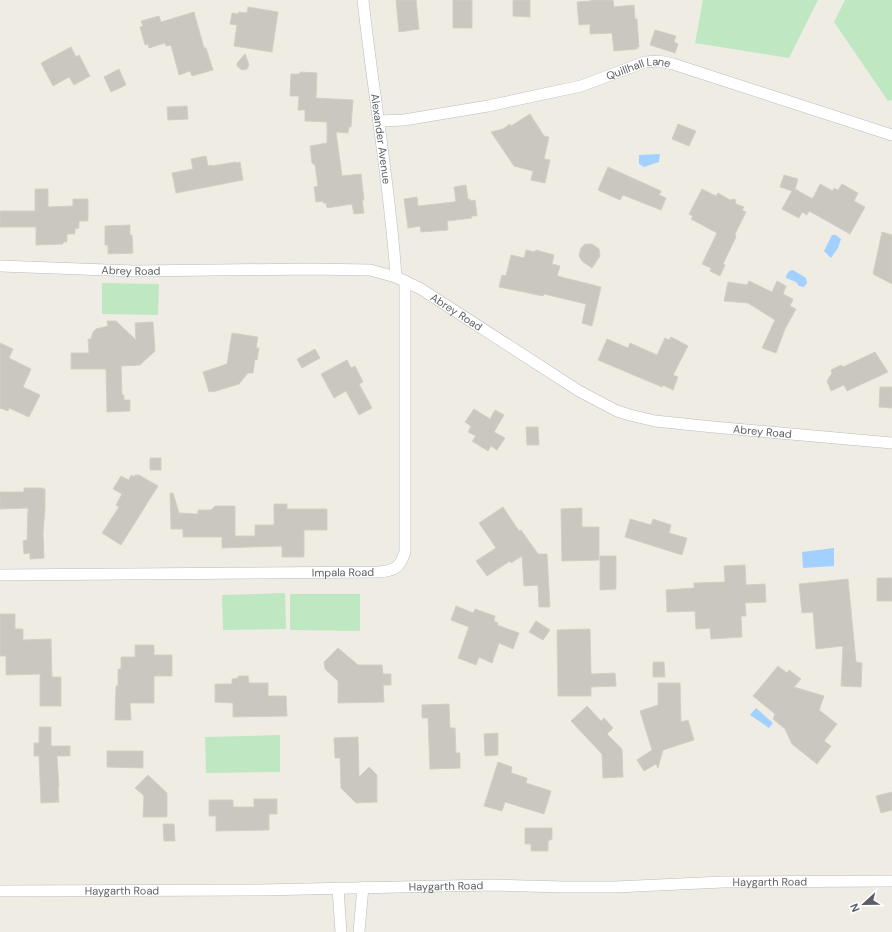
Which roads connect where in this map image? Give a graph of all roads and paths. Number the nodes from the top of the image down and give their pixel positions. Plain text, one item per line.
1 (363, 0) edge
2 (379, 121) junction
3 (892, 135) edge
4 (0, 266) edge
5 (401, 279) junction
6 (892, 443) edge
7 (0, 575) edge
8 (892, 881) edge
9 (363, 887) junction
10 (338, 888) junction
11 (0, 891) edge
12 (341, 932) edge
13 (359, 932) edge

1 - 2 street, Alexander Avenue
2 - 3 street, Quillhall Lane
2 - 5 street, Alexander Avenue
4 - 5 street, Abrey Road
5 - 6 street, Abrey Road
5 - 7 street, Impala Road
8 - 9 street, Haygarth Road
9 - 10 street, Haygarth Road
9 - 13 street
10 - 11 street, Haygarth Road
10 - 12 street

